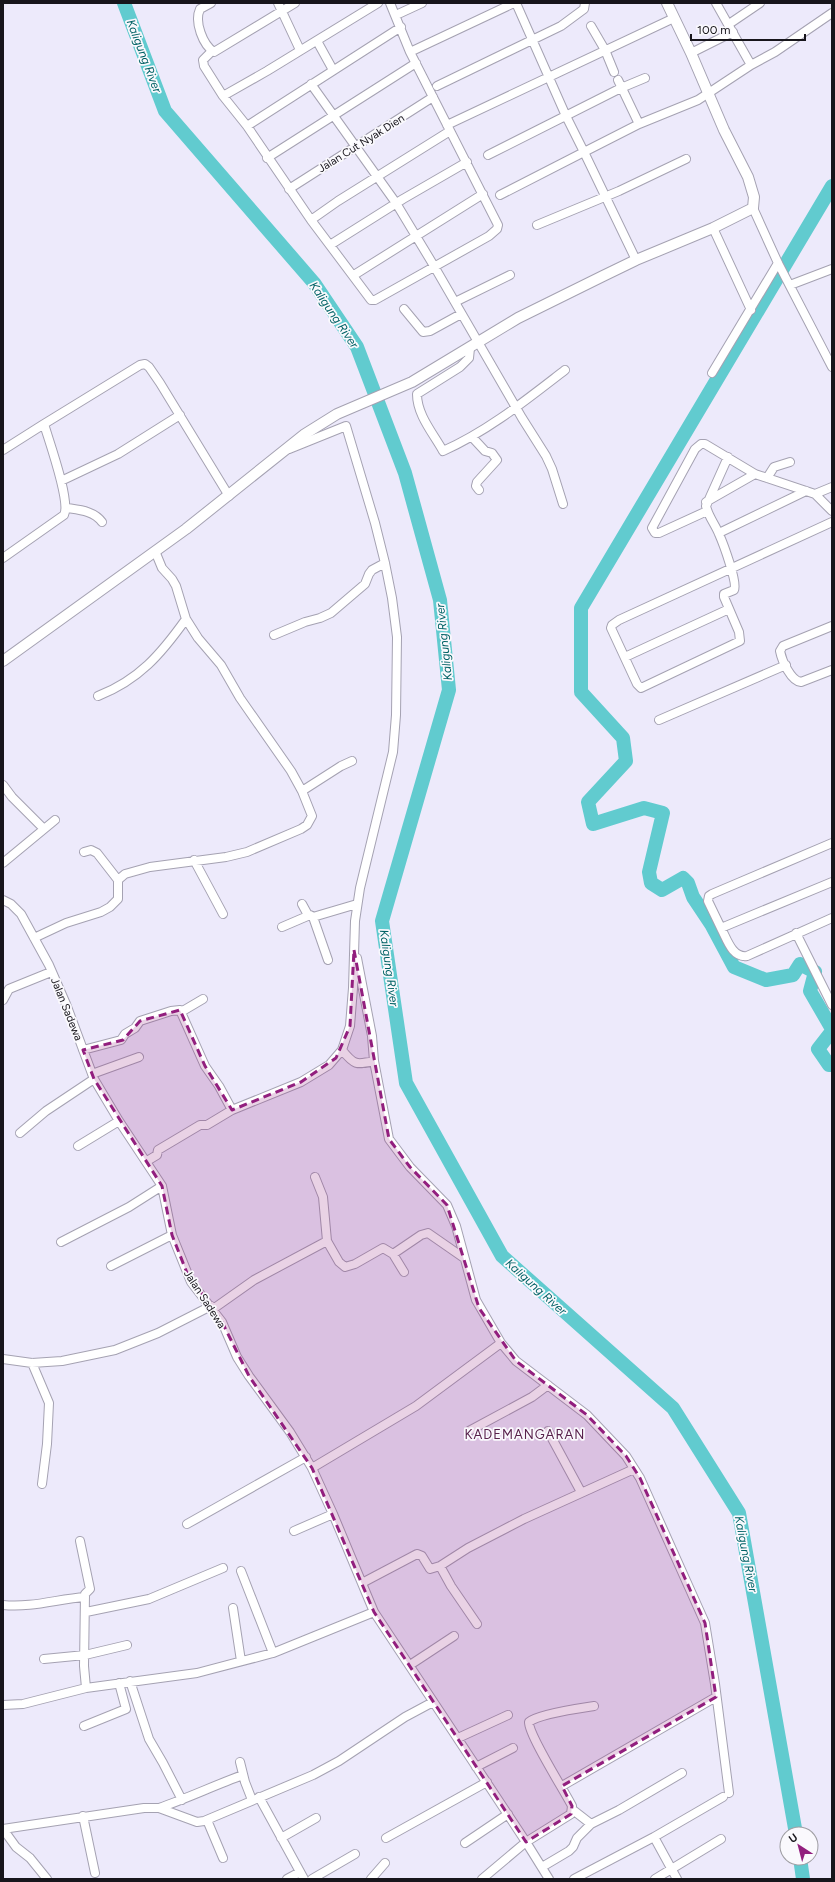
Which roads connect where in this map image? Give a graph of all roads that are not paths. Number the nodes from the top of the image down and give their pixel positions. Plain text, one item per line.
1 (211, 3) edge
2 (278, 3) edge
3 (295, 3) edge
4 (378, 3) edge
5 (390, 3) edge
6 (422, 3) edge
7 (515, 3) edge
8 (585, 3) edge
9 (667, 3) edge
10 (716, 3) edge
11 (760, 3) edge
12 (282, 11) junction
13 (832, 13) edge
14 (396, 15) junction
15 (674, 18) junction
16 (729, 24) junction
17 (591, 26) dead end
18 (401, 27) junction
19 (733, 32) junction
20 (533, 39) junction
21 (317, 41) junction
22 (300, 50) junction
23 (605, 50) junction
24 (212, 51) junction
25 (410, 52) junction
26 (691, 53) junction
27 (416, 63) junction
28 (751, 65) junction
29 (333, 70) junction
30 (614, 72) dead end
31 (550, 77) junction
32 (645, 78) dead end
33 (311, 84) junction
34 (619, 84) junction
35 (437, 86) dead end
36 (709, 93) junction
37 (223, 96) junction
38 (433, 98) junction
39 (334, 116) junction
40 (566, 116) junction
41 (639, 124) junction
42 (247, 126) junction
43 (449, 128) junction
44 (355, 146) junction
45 (584, 152) junction
46 (488, 155) dead end
47 (267, 158) junction
48 (686, 160) dead end
49 (467, 162) junction
50 (377, 177) junction
51 (289, 189) junction
52 (483, 194) junction
53 (500, 196) dead end
54 (605, 196) junction
55 (396, 203) junction
56 (753, 208) junction
57 (311, 220) junction
58 (537, 225) dead end
59 (713, 228) junction
60 (415, 235) junction
61 (330, 245) junction
62 (636, 260) junction
63 (779, 265) junction
64 (434, 266) junction
65 (832, 269) edge
66 (354, 275) junction
67 (510, 275) dead end
68 (789, 282) junction
69 (455, 302) junction
70 (404, 309) dead end
71 (751, 310) junction
72 (462, 314) junction
73 (474, 345) junction
74 (832, 367) edge
75 (565, 370) dead end
76 (712, 374) dead end
77 (517, 407) junction
78 (180, 415) junction
79 (44, 424) junction
80 (472, 437) junction
81 (3, 450) edge
82 (286, 450) junction
83 (728, 457) junction
84 (790, 462) dead end
85 (755, 474) junction
86 (767, 478) junction
87 (61, 481) junction
88 (832, 487) edge
89 (479, 490) dead end
90 (806, 491) junction
91 (815, 494) junction
92 (229, 496) junction
93 (706, 502) junction
94 (563, 504) dead end
95 (67, 508) junction
96 (707, 511) junction
97 (832, 511) edge
98 (102, 522) dead end
99 (832, 522) edge
100 (719, 534) junction
101 (155, 551) junction
102 (3, 558) edge
103 (385, 563) junction
104 (731, 569) junction
105 (729, 609) junction
106 (186, 619) junction
107 (832, 626) edge
108 (274, 635) dead end
109 (625, 657) junction
110 (3, 660) edge
111 (786, 665) junction
112 (832, 670) edge
113 (98, 696) dead end
114 (659, 720) dead end
115 (352, 761) dead end
116 (3, 785) edge
117 (302, 791) junction
118 (55, 820) dead end
119 (44, 829) junction
120 (832, 842) edge
121 (84, 852) dead end
122 (194, 860) junction
123 (3, 863) edge
124 (118, 880) junction
125 (832, 882) edge
126 (3, 900) edge
127 (302, 904) dead end
128 (357, 904) junction
129 (223, 914) dead end
130 (311, 916) junction
131 (832, 918) edge
132 (282, 927) dead end
133 (721, 928) junction
134 (796, 933) junction
135 (39, 936) junction
136 (354, 950) junction
137 (328, 960) dead end
138 (52, 972) junction
139 (203, 998) dead end
140 (3, 1000) edge
141 (832, 1004) edge
142 (181, 1012) junction
143 (87, 1049) junction
144 (342, 1050) junction
145 (139, 1057) dead end
146 (374, 1061) junction
147 (95, 1074) junction
148 (232, 1110) junction
149 (119, 1121) junction
150 (20, 1133) dead end
151 (78, 1146) dead end
152 (149, 1160) junction
153 (315, 1177) dead end
154 (162, 1186) junction
155 (172, 1235) junction
156 (327, 1241) junction
157 (61, 1242) dead end
158 (393, 1254) junction
159 (464, 1258) junction
160 (110, 1266) dead end
161 (404, 1272) dead end
162 (216, 1306) junction
163 (501, 1343) junction
164 (6, 1359) edge
165 (32, 1363) junction
166 (548, 1386) junction
167 (469, 1431) dead end
168 (548, 1431) dead end
169 (306, 1457) junction
170 (317, 1466) junction
171 (634, 1469) junction
172 (42, 1484) dead end
173 (581, 1492) junction
174 (333, 1514) junction
175 (187, 1524) dead end
176 (294, 1531) dead end
177 (80, 1541) dead end
178 (440, 1566) junction
179 (223, 1568) dead end
180 (241, 1571) dead end
181 (362, 1582) junction
182 (85, 1597) junction
183 (3, 1605) edge
184 (232, 1608) dead end
185 (86, 1612) junction
186 (374, 1612) junction
187 (477, 1624) dead end
188 (454, 1636) dead end
189 (126, 1645) dead end
190 (273, 1653) junction
191 (85, 1655) junction
192 (44, 1659) dead end
193 (241, 1661) junction
194 (410, 1665) junction
195 (130, 1681) junction
196 (119, 1683) junction
197 (86, 1688) junction
198 (716, 1697) junction
199 (433, 1702) junction
200 (3, 1705) edge
201 (594, 1706) dead end
202 (508, 1715) dead end
203 (84, 1726) dead end
204 (462, 1736) junction
205 (513, 1748) dead end
206 (240, 1762) dead end
207 (480, 1765) junction
208 (682, 1773) dead end
209 (243, 1775) junction
210 (487, 1782) junction
211 (562, 1786) junction
212 (256, 1799) junction
213 (182, 1800) junction
214 (159, 1808) junction
215 (573, 1810) junction
216 (508, 1814) junction
217 (83, 1816) junction
218 (316, 1818) dead end
219 (207, 1820) junction
220 (591, 1824) junction
221 (3, 1829) edge
222 (654, 1837) junction
223 (281, 1838) junction
224 (386, 1838) dead end
225 (721, 1839) dead end
226 (526, 1842) junction
227 (465, 1843) dead end
228 (355, 1854) dead end
229 (223, 1858) dead end
230 (385, 1863) dead end
231 (542, 1867) junction
232 (672, 1869) junction
233 (94, 1873) dead end
234 (302, 1875) edge
235 (47, 1879) edge
236 (288, 1879) edge
237 (312, 1879) edge
238 (371, 1879) edge
239 (482, 1879) edge
240 (549, 1879) edge
241 (574, 1879) edge
242 (655, 1879) edge
243 (677, 1879) edge

1 - 24 street
2 - 12 street
3 - 12 street
4 - 21 street
5 - 14 street
6 - 14 street
7 - 20 street
7 - 25 street
8 - 20 street
9 - 15 main road
10 - 16 street
11 - 16 street
12 - 22 street
12 - 24 street
13 - 28 street
14 - 18 street
15 - 23 street
15 - 26 main road
16 - 19 street
17 - 23 street
18 - 25 street
18 - 29 street
19 - 26 street
19 - 28 street
20 - 31 street
20 - 35 street
21 - 22 street
21 - 29 street
22 - 37 street
23 - 30 street
23 - 31 street
24 - 37 street
25 - 27 street
26 - 36 main road
27 - 38 street
27 - 39 street
28 - 36 street
29 - 33 street
31 - 40 street
31 - 43 street
32 - 34 street
33 - 39 street
33 - 42 street
34 - 40 street
34 - 41 street
36 - 41 street
36 - 56 main road
37 - 42 street
38 - 43 street
38 - 44 street, Jalan Cut Nyak Dien
39 - 44 street
39 - 47 street
40 - 45 street
40 - 46 street
41 - 45 street
42 - 47 street
43 - 49 street
43 - 50 street
44 - 50 street
44 - 51 street, Jalan Cut Nyak Dien
45 - 53 street
45 - 54 street
47 - 51 street
48 - 54 street
49 - 52 street
49 - 55 street
50 - 55 street
50 - 57 street
51 - 57 street
52 - 60 street
52 - 64 street
54 - 58 street
54 - 62 street
55 - 60 street
55 - 61 street
56 - 59 main road
56 - 63 street
57 - 61 street
59 - 62 main road
59 - 71 street
60 - 64 street
60 - 66 street
61 - 66 street
62 - 73 main road
63 - 68 street
63 - 71 street
64 - 66 street
64 - 69 street
65 - 68 street
67 - 69 street
68 - 74 street
69 - 72 street
70 - 72 street
71 - 76 street
72 - 73 street
73 - 77 street
73 - 80 street
73 - 82 main road
75 - 77 street
77 - 80 street
77 - 94 street
78 - 79 street
78 - 87 street
78 - 92 street
79 - 81 street
79 - 87 street
80 - 89 street
82 - 92 main road
82 - 103 street
83 - 85 street
83 - 93 street
83 - 96 street
84 - 86 street
85 - 86 street
85 - 93 street
86 - 90 street
87 - 95 street
88 - 91 street
90 - 91 street
90 - 100 street
91 - 97 street
92 - 101 main road
93 - 96 street
95 - 98 street
95 - 102 street
96 - 100 street
99 - 104 street
100 - 104 street
101 - 106 street
101 - 110 main road
103 - 108 street
103 - 128 street
104 - 105 street
104 - 109 street
105 - 109 street
105 - 109 street
106 - 113 street
106 - 117 street
107 - 111 street
111 - 112 street
111 - 114 street
115 - 117 street
116 - 119 street
117 - 122 street
118 - 119 street
119 - 123 street
120 - 133 street
121 - 124 street
122 - 124 street
122 - 129 street
124 - 135 street
125 - 133 street
126 - 135 street, Jalan Sadewa
127 - 130 street
128 - 130 street
128 - 136 street
130 - 132 street
130 - 137 street
131 - 134 street
133 - 134 street
134 - 141 street
135 - 138 street, Jalan Sadewa
136 - 144 street
136 - 146 street
138 - 140 street
138 - 143 street, Jalan Sadewa
139 - 142 street
142 - 143 street
142 - 148 street
143 - 147 street, Jalan Sadewa
144 - 146 street
144 - 148 street
145 - 147 street
146 - 159 street
147 - 149 street, Jalan Sadewa
147 - 150 street
148 - 152 street
149 - 151 street
149 - 152 street, Jalan Sadewa
152 - 154 street, Jalan Sadewa
153 - 156 street
154 - 155 street, Jalan Sadewa
154 - 157 street
155 - 160 street
155 - 162 street, Jalan Sadewa
156 - 158 street
156 - 162 street
158 - 159 street
158 - 161 street
159 - 163 street
162 - 165 street
162 - 169 street, Jalan Sadewa
163 - 166 street
163 - 170 street
164 - 165 street
165 - 172 street
166 - 167 street
166 - 171 street
168 - 173 street
169 - 170 street, Jalan Sadewa
169 - 175 street
170 - 174 street, Jalan Sadewa
171 - 173 street
171 - 198 street
173 - 178 street
174 - 176 street
174 - 181 street, Jalan Sadewa
177 - 182 street
178 - 181 street
178 - 187 street
179 - 185 street
180 - 190 street
181 - 186 street, Jalan Sadewa
182 - 183 street
182 - 185 street
184 - 193 street
185 - 191 street
186 - 190 street
186 - 194 street, Jalan Sadewa
188 - 194 street
189 - 191 street
190 - 193 street
191 - 192 street
191 - 197 street
193 - 195 street
194 - 199 street, Jalan Sadewa
195 - 196 street
195 - 213 street
196 - 197 street
196 - 203 street
197 - 200 street
198 - 211 street
198 - 222 street
199 - 204 street, Jalan Sadewa
199 - 212 street
201 - 211 street
202 - 204 street
204 - 207 street, Jalan Sadewa
205 - 207 street
206 - 209 street
207 - 210 street, Jalan Sadewa
208 - 220 street
209 - 212 street
209 - 213 street
210 - 216 street, Jalan Sadewa
210 - 224 street
211 - 215 street
212 - 219 street
212 - 223 street
213 - 214 street
214 - 217 street
214 - 219 street
215 - 220 street
215 - 226 street
216 - 226 street, Jalan Sadewa
216 - 227 street
217 - 221 street
217 - 233 street
218 - 223 street
219 - 229 street
220 - 231 street
221 - 235 street
222 - 232 street
222 - 241 street
223 - 234 street
225 - 232 street
226 - 231 street, Jalan Sadewa
226 - 239 street
228 - 237 street
230 - 238 street
231 - 240 street, Jalan Sadewa
232 - 242 street
232 - 243 street
234 - 236 street

